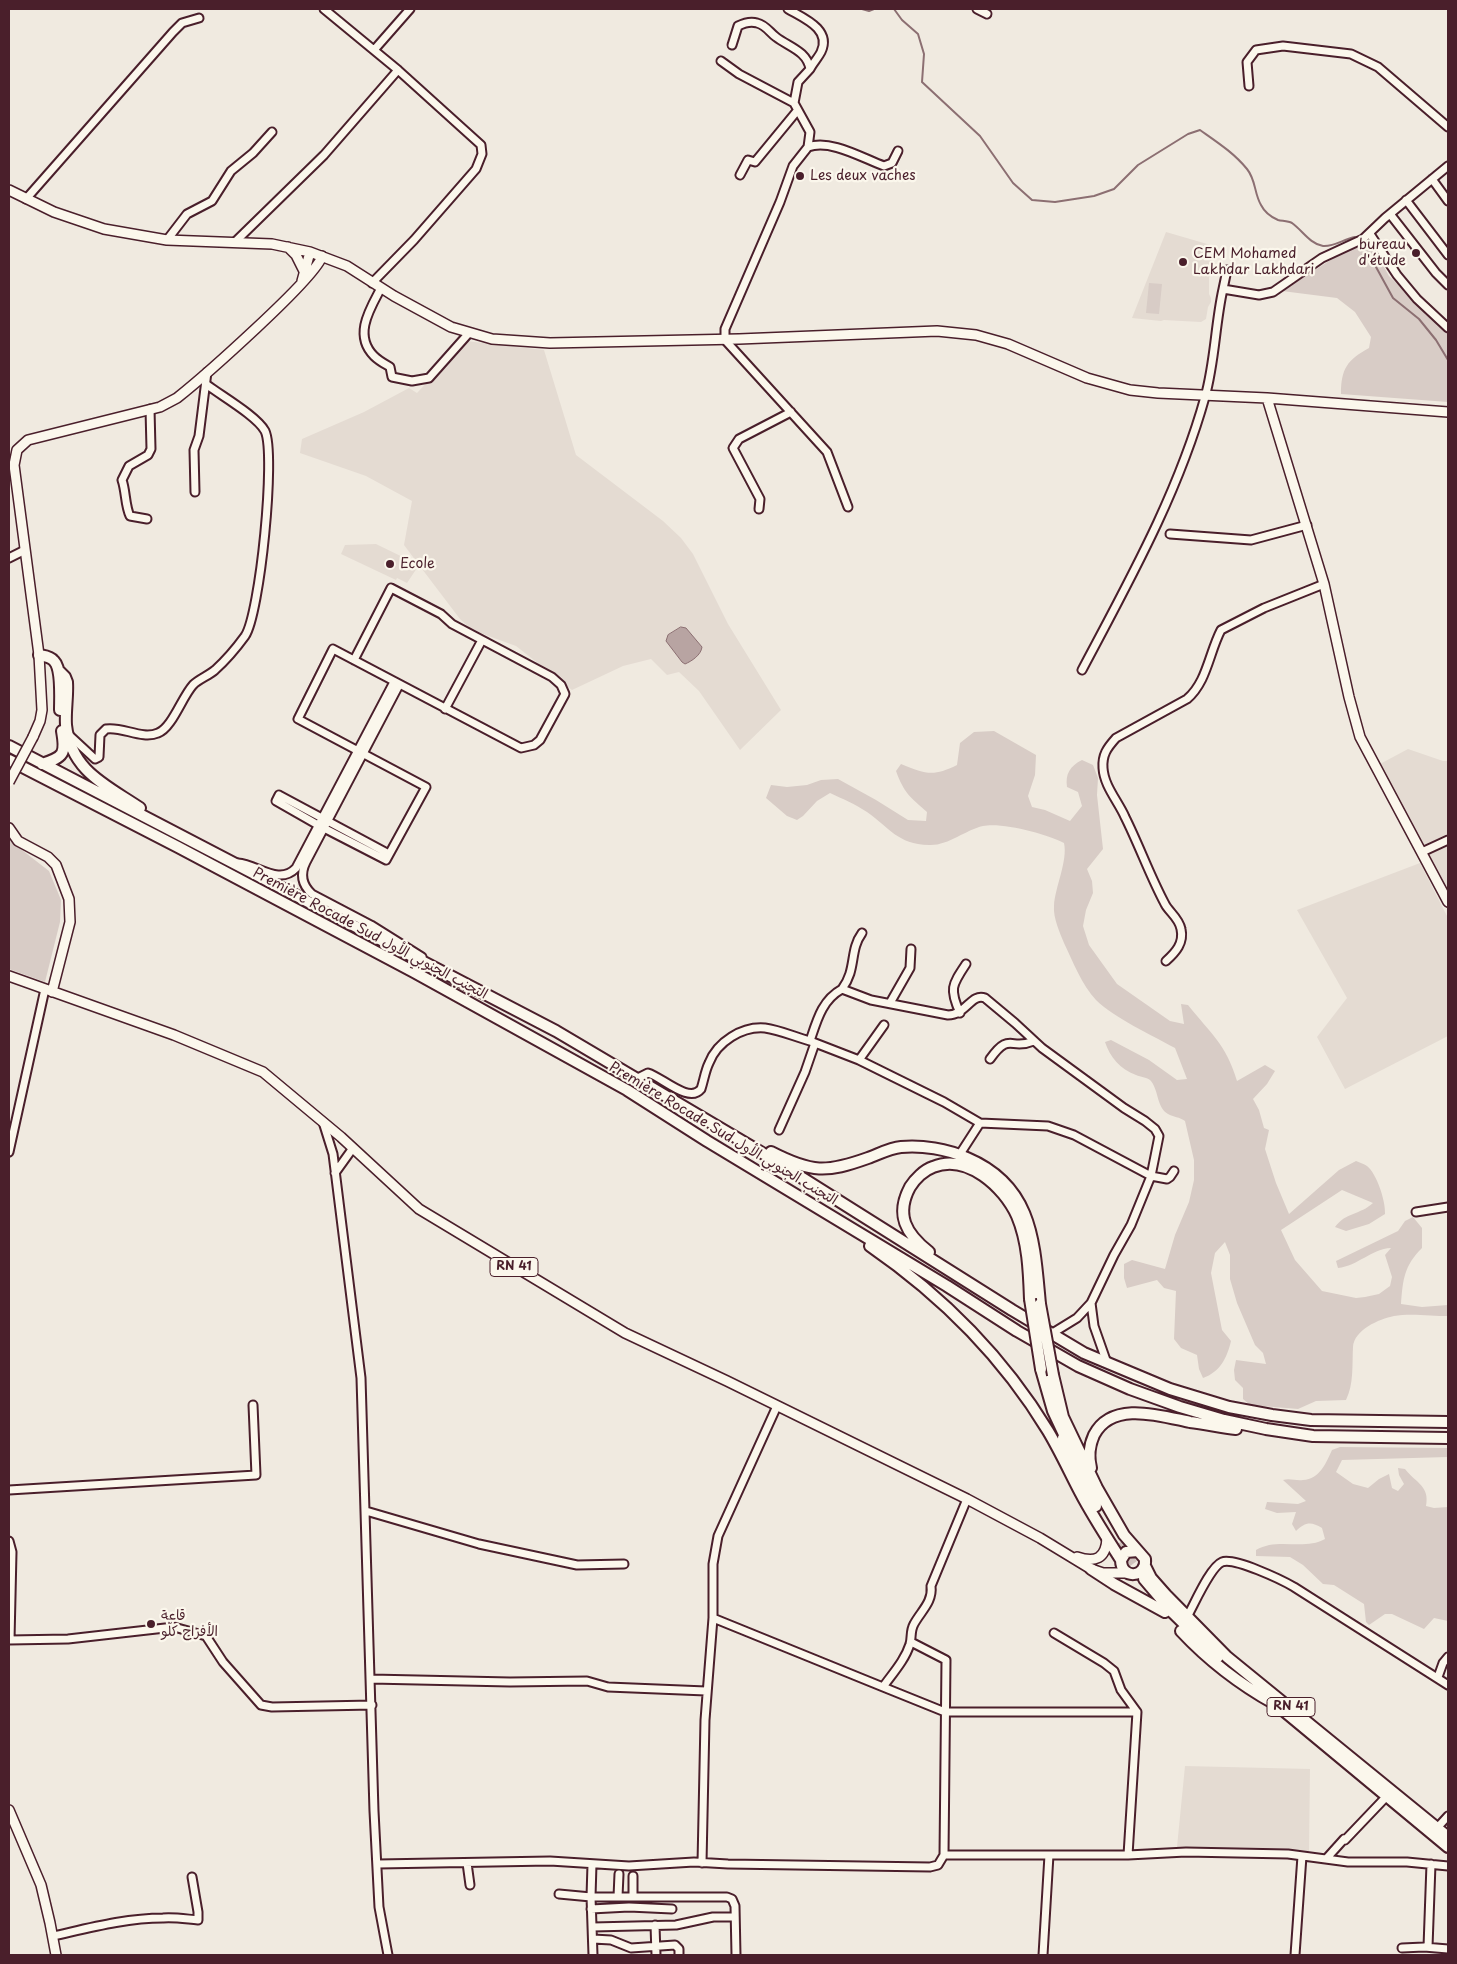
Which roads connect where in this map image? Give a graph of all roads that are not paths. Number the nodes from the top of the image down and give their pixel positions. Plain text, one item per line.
1 (324, 9) edge
2 (410, 9) edge
3 (788, 9) edge
4 (977, 9) edge
5 (987, 14) dead end
6 (199, 18) dead end
7 (732, 45) dead end
8 (374, 50) junction
9 (721, 61) dead end
10 (810, 69) junction
11 (398, 70) junction
12 (1249, 86) dead end
13 (794, 103) junction
14 (797, 111) junction
15 (1448, 127) edge
16 (272, 132) dead end
17 (808, 147) junction
18 (898, 151) dead end
19 (1448, 166) edge
20 (740, 175) dead end
21 (1432, 179) junction
22 (9, 190) edge
23 (26, 199) junction
24 (1406, 200) junction
25 (1448, 201) edge
26 (1390, 214) junction
27 (1370, 234) junction
28 (167, 240) junction
29 (236, 241) junction
30 (288, 246) junction
31 (310, 252) junction
32 (1448, 255) edge
33 (322, 256) junction
34 (333, 260) junction
35 (1227, 270) dead end
36 (308, 271) junction
37 (372, 282) junction
38 (1448, 285) edge
39 (381, 288) junction
40 (1223, 289) junction
41 (1448, 328) edge
42 (469, 333) junction
43 (725, 340) junction
44 (207, 372) junction
45 (206, 384) junction
46 (1206, 396) junction
47 (1267, 398) junction
48 (150, 409) junction
49 (791, 412) junction
50 (1448, 412) edge
51 (195, 492) dead end
52 (848, 507) dead end
53 (760, 509) dead end
54 (147, 519) dead end
55 (1307, 524) junction
56 (1170, 534) dead end
57 (25, 550) junction
58 (9, 558) edge
59 (1324, 584) junction
60 (482, 640) junction
61 (39, 655) junction
62 (354, 660) junction
63 (1082, 670) dead end
64 (58, 671) junction
65 (396, 684) junction
66 (445, 708) junction
67 (67, 734) junction
68 (9, 746) edge
69 (361, 752) junction
70 (9, 760) edge
71 (42, 764) junction
72 (9, 782) edge
73 (158, 822) junction
74 (322, 823) junction
75 (9, 828) edge
76 (1448, 840) edge
77 (1422, 852) junction
78 (235, 863) junction
79 (1448, 902) edge
80 (862, 933) dead end
81 (911, 950) dead end
82 (1166, 961) dead end
83 (966, 964) dead end
84 (436, 969) junction
85 (9, 976) edge
86 (842, 989) junction
87 (49, 990) junction
88 (890, 1003) junction
89 (960, 1013) junction
90 (884, 1025) dead end
91 (1034, 1041) junction
92 (812, 1042) junction
93 (990, 1059) dead end
94 (858, 1060) junction
95 (636, 1079) junction
96 (689, 1110) junction
97 (323, 1121) junction
98 (980, 1123) junction
99 (779, 1130) dead end
100 (10, 1140) edge
101 (707, 1141) junction
102 (352, 1148) junction
103 (9, 1152) edge
104 (960, 1154) junction
105 (1174, 1171) dead end
106 (335, 1173) junction
107 (1151, 1176) junction
108 (1448, 1207) edge
109 (1416, 1212) dead end
110 (1035, 1301) junction
111 (1090, 1303) junction
112 (1012, 1310) junction
113 (1051, 1334) junction
114 (1107, 1363) junction
115 (1020, 1389) junction
116 (253, 1404) dead end
117 (778, 1406) junction
118 (1053, 1411) junction
119 (1448, 1422) edge
120 (1300, 1434) junction
121 (1448, 1438) edge
122 (1084, 1484) junction
123 (1097, 1488) junction
124 (9, 1490) edge
125 (967, 1499) junction
126 (366, 1511) junction
127 (1040, 1538) junction
128 (1107, 1538) junction
129 (9, 1541) edge
130 (1118, 1544) tunnel mouth
131 (1138, 1551) junction
132 (1074, 1556) junction
133 (1122, 1559) junction
134 (624, 1564) dead end
135 (1145, 1566) junction
136 (1091, 1569) junction
137 (1129, 1574) junction
138 (1144, 1579) tunnel mouth
139 (1165, 1612) junction
140 (1187, 1617) junction
141 (713, 1618) junction
142 (1054, 1633) dead end
143 (9, 1640) edge
144 (911, 1642) junction
145 (1448, 1656) edge
146 (1438, 1677) junction
147 (371, 1679) junction
148 (1448, 1685) edge
149 (883, 1687) junction
150 (706, 1691) junction
151 (372, 1705) junction
152 (1276, 1705) junction
153 (945, 1712) junction
154 (1137, 1712) junction
155 (1386, 1797) junction
156 (9, 1810) edge
157 (1448, 1816) edge
158 (1437, 1828) junction
159 (1448, 1837) edge
160 (1448, 1847) edge
161 (1048, 1854) junction
162 (944, 1855) junction
163 (1128, 1855) junction
164 (1302, 1856) junction
165 (1326, 1859) junction
166 (467, 1863) junction
167 (702, 1863) junction
168 (378, 1864) junction
169 (592, 1864) junction
170 (1431, 1864) junction
171 (1448, 1866) edge
172 (619, 1874) dead end
173 (633, 1876) dead end
174 (192, 1877) dead end
175 (470, 1885) dead end
176 (559, 1894) dead end
177 (633, 1896) junction
178 (618, 1897) junction
179 (591, 1898) junction
180 (591, 1909) junction
181 (672, 1909) dead end
182 (736, 1917) junction
183 (655, 1925) junction
184 (608, 1926) junction
185 (593, 1927) junction
186 (53, 1936) junction
187 (607, 1939) junction
188 (593, 1940) junction
189 (656, 1946) junction
190 (1428, 1947) junction
191 (1402, 1948) dead end
192 (1448, 1949) edge
193 (635, 1952) edge
194 (56, 1955) edge
195 (388, 1955) edge
196 (593, 1955) edge
197 (656, 1955) edge
198 (679, 1955) edge
199 (736, 1955) edge
200 (1043, 1955) edge
201 (1295, 1955) edge

1 - 8 street
2 - 8 street
3 - 10 street
4 - 5 street
6 - 23 street
7 - 10 street
8 - 11 street
9 - 13 street
10 - 13 street
11 - 29 street
11 - 37 street
12 - 15 street
13 - 14 street
14 - 17 street
14 - 20 street
16 - 28 street
17 - 18 street
17 - 43 street
19 - 21 street
21 - 24 street
21 - 25 street
22 - 23 main road
23 - 28 main road
24 - 26 street
24 - 32 street
26 - 27 street
26 - 38 street
27 - 40 street
27 - 41 street
28 - 29 main road
29 - 30 main road
30 - 31 main road
30 - 36 main road
31 - 33 main road
31 - 36 main road
33 - 34 main road
33 - 36 main road
34 - 36 main road
34 - 37 main road
35 - 40 street
36 - 44 main road
37 - 39 main road
39 - 42 main road
39 - 42 street
40 - 46 street
42 - 43 main road
43 - 46 main road
43 - 49 street
44 - 45 street
44 - 48 main road
45 - 51 street
45 - 67 street
46 - 47 main road
46 - 63 street
47 - 50 main road
47 - 55 main road
48 - 54 street
48 - 57 main road
49 - 52 street
49 - 53 street
55 - 56 street
55 - 59 main road
57 - 58 street
57 - 61 main road
59 - 77 main road
59 - 82 street
60 - 62 street
60 - 66 street
60 - 66 street
61 - 64 highway
61 - 72 main road, bridge
62 - 65 street
62 - 69 street
64 - 67 highway
64 - 71 highway
65 - 66 street
65 - 69 street
67 - 73 highway
68 - 71 highway, Première Rocade Sud التجنب الجنوبي الأول
69 - 74 street
69 - 74 street
70 - 101 highway, Première Rocade Sud التجنب الجنوبي الأول
71 - 73 highway, Première Rocade Sud التجنب الجنوبي الأول
73 - 78 highway, Première Rocade Sud التجنب الجنوبي الأول
74 - 74 street
74 - 78 street
74 - 84 street
75 - 87 main road
76 - 77 street
77 - 79 main road
78 - 84 highway, Première Rocade Sud التجنب الجنوبي الأول
80 - 86 street
81 - 88 street
83 - 89 street
84 - 95 highway, Première Rocade Sud التجنب الجنوبي الأول
85 - 87 main road, RN 41
86 - 88 street
86 - 92 street
87 - 97 main road, RN 41
87 - 100 street
88 - 89 street
89 - 91 street
90 - 94 street
91 - 93 street
91 - 107 street
92 - 94 street
92 - 95 street
92 - 99 street
94 - 98 street
95 - 96 highway, Première Rocade Sud التجنب الجنوبي الأول
96 - 104 highway
96 - 112 highway, Première Rocade Sud التجنب الجنوبي الأول
97 - 102 main road, RN 41
97 - 106 street
98 - 104 street
98 - 107 street
100 - 103 street
101 - 115 highway
101 - 120 highway, Première Rocade Sud التجنب الجنوبي الأول
102 - 106 street
102 - 117 main road, RN 41
104 - 110 highway
105 - 107 street
106 - 126 street
107 - 111 street
108 - 109 street
110 - 112 highway
110 - 118 highway, bridge
110 - 123 highway, bridge
111 - 113 street
111 - 114 street
112 - 113 highway, Première Rocade Sud التجنب الجنوبي الأول
113 - 114 highway, Première Rocade Sud التجنب الجنوبي الأول
114 - 119 highway, Première Rocade Sud التجنب الجنوبي الأول
115 - 122 highway
115 - 128 highway
116 - 124 street
117 - 125 main road, RN 41
117 - 141 street
118 - 122 highway
118 - 133 highway
120 - 121 highway, Première Rocade Sud التجنب الجنوبي الأول
120 - 123 highway
122 - 130 highway
123 - 131 highway
125 - 127 main road, RN 41
125 - 144 street
126 - 134 street
126 - 147 street
127 - 132 main road
127 - 136 main road
128 - 132 main road
128 - 133 highway
129 - 143 street
131 - 133 highway
131 - 135 highway
132 - 133 main road
133 - 137 highway
135 - 137 highway
135 - 140 highway, RN 41
136 - 137 main road
136 - 139 highway, RN 41
137 - 139 highway, RN 41
138 - 152 highway
139 - 152 highway, RN 41
140 - 146 street
140 - 158 highway, RN 41
141 - 149 street
141 - 150 street
142 - 154 street
143 - 151 street
144 - 149 street
144 - 153 street
145 - 146 street
146 - 148 street
147 - 150 street
147 - 151 street
149 - 153 street
150 - 167 street
151 - 168 street
152 - 155 highway, RN 41
153 - 154 street
153 - 162 street
154 - 163 street
155 - 160 highway, RN 41
155 - 165 street
156 - 186 main road
157 - 158 street
158 - 159 highway, RN 41
161 - 162 street
161 - 163 street
161 - 200 street
162 - 167 street
163 - 164 street
164 - 165 street
164 - 201 street
165 - 170 street
166 - 168 street
166 - 169 street
166 - 175 street
167 - 169 street
168 - 195 street
169 - 179 street
170 - 171 street
170 - 190 street
172 - 178 street
173 - 177 street
174 - 186 street
176 - 179 street
177 - 178 street
177 - 182 street
178 - 179 street
179 - 180 street
180 - 181 street
180 - 185 street
182 - 183 street
182 - 199 street
183 - 184 street
183 - 189 street
184 - 185 street
184 - 187 street
185 - 188 street
186 - 194 main road
187 - 188 street
187 - 193 street
188 - 196 street
189 - 193 street
189 - 197 street
189 - 198 street
190 - 191 street
190 - 192 street

